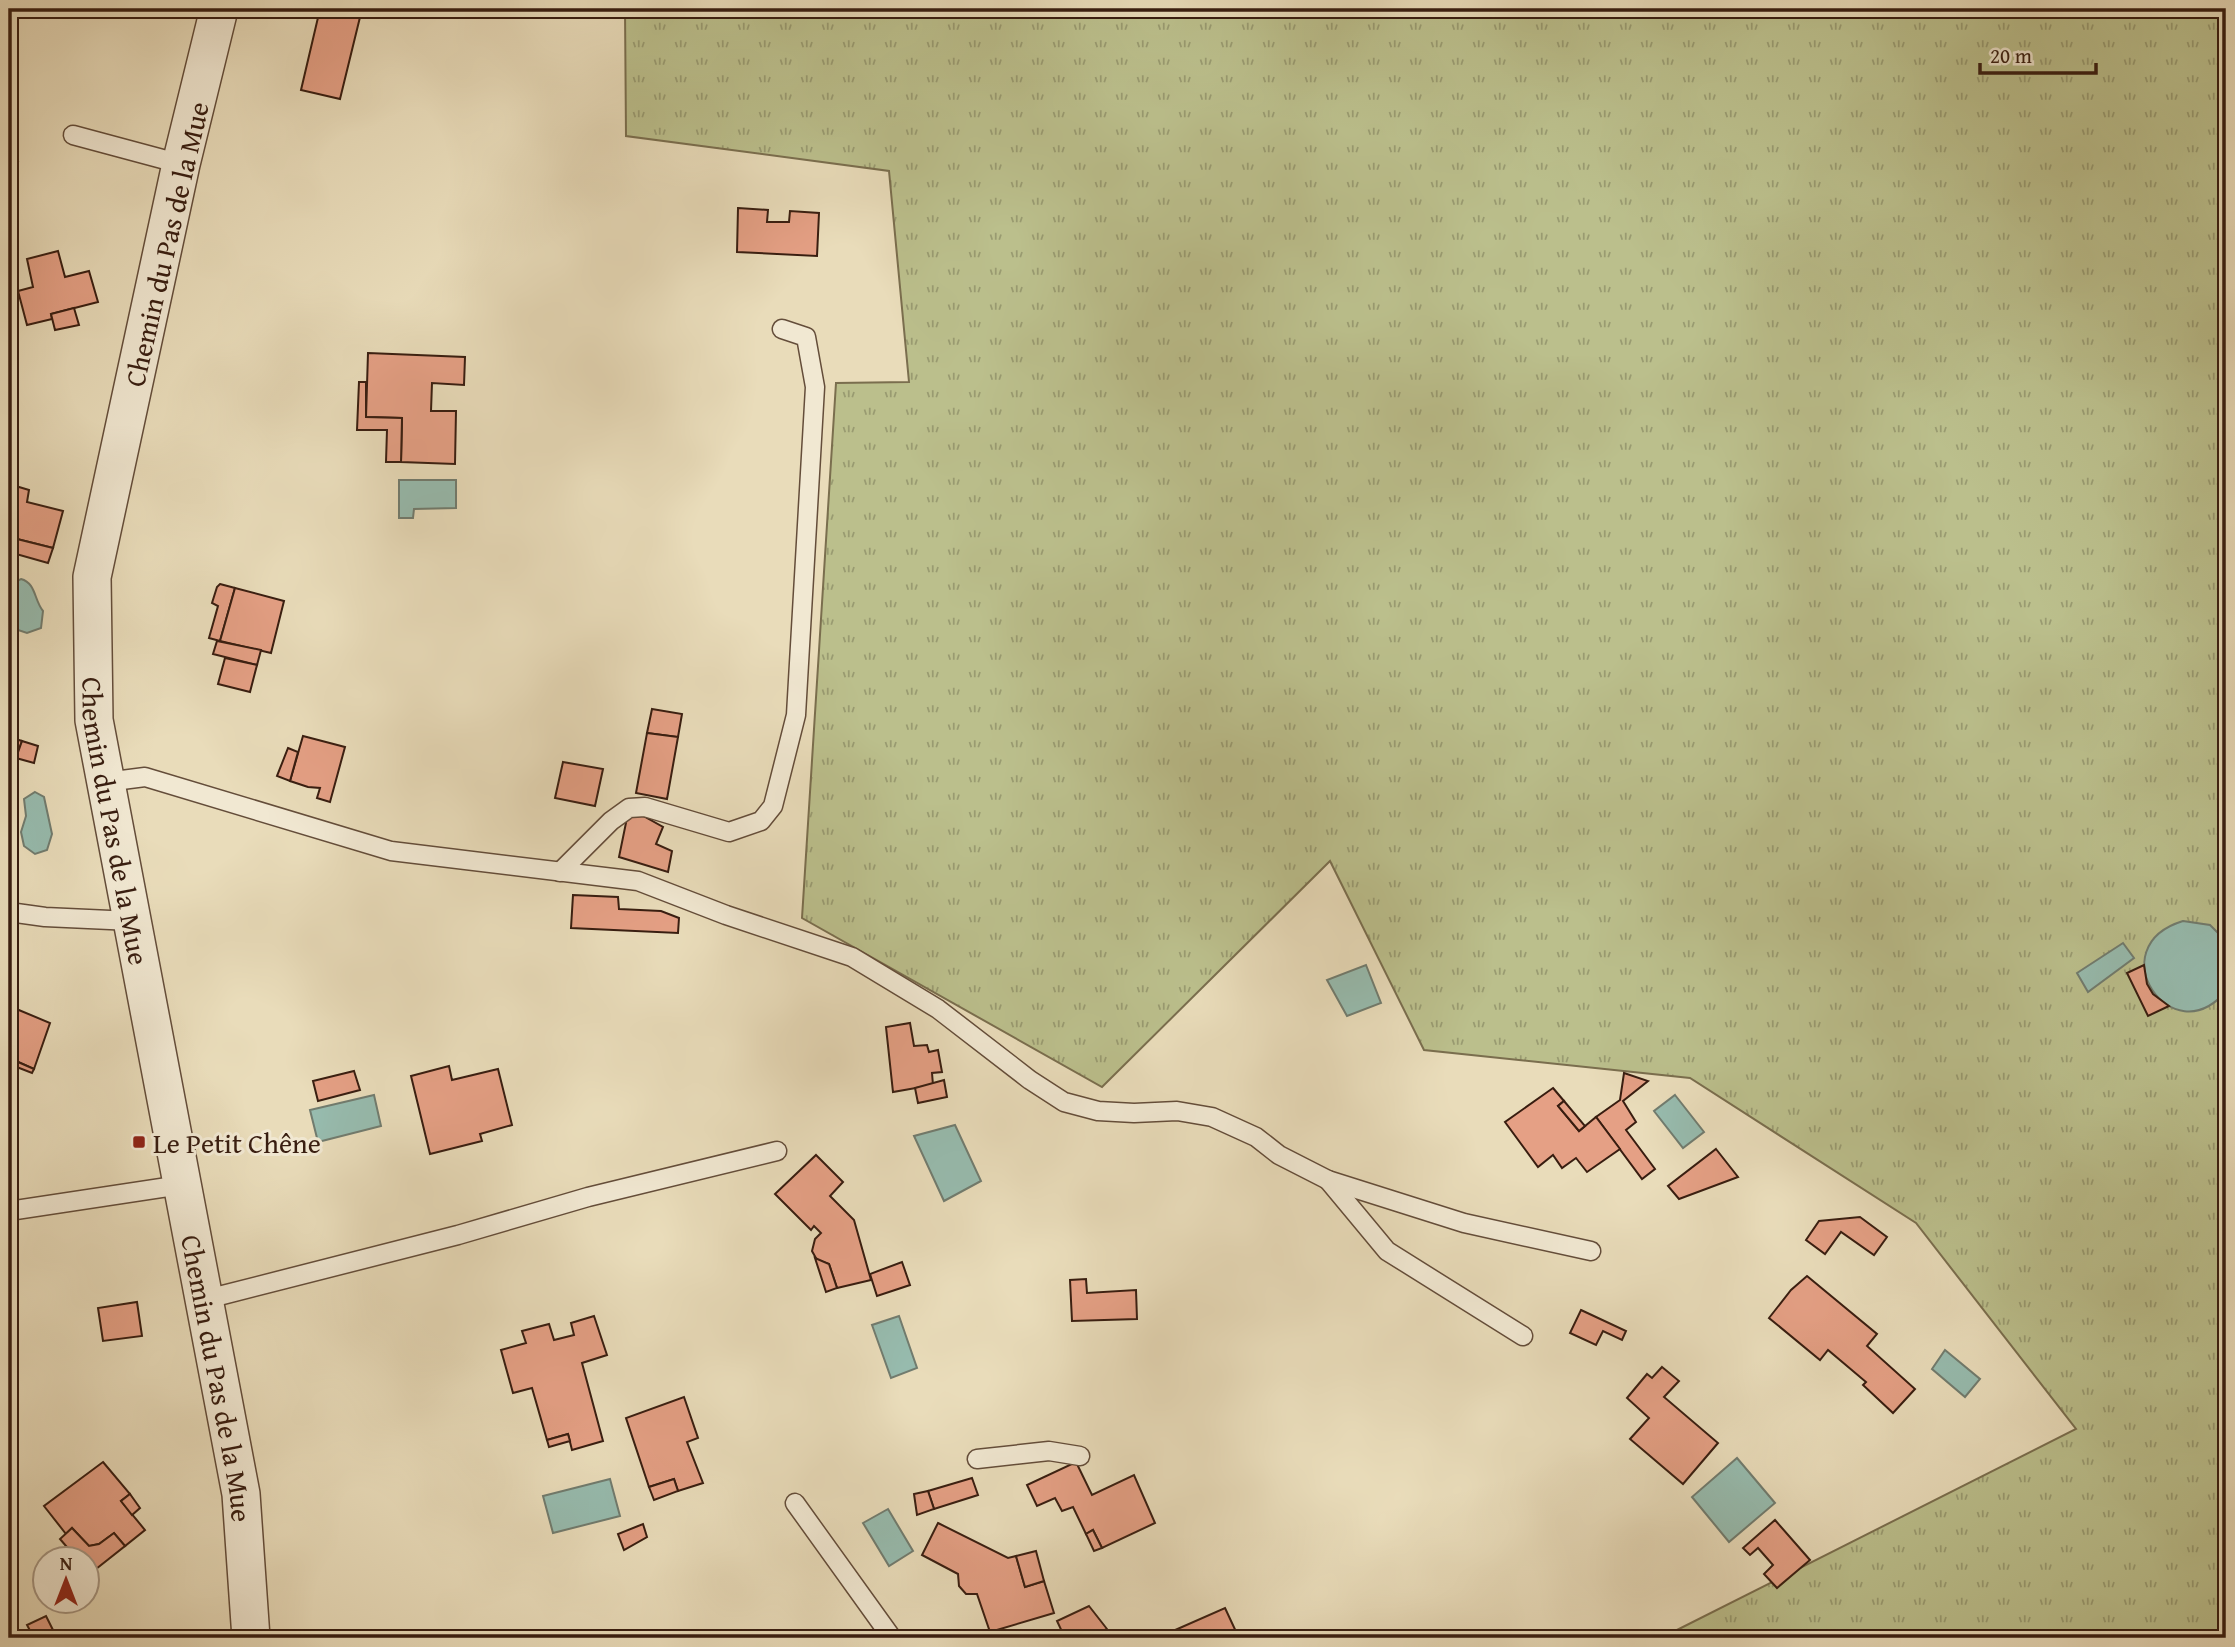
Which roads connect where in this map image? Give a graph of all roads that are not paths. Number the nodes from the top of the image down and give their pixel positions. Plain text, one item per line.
1 (219, 9) edge
2 (73, 135) dead end
3 (181, 164) junction
4 (782, 329) dead end
5 (106, 782) junction
6 (560, 872) junction
7 (9, 912) edge
8 (132, 921) junction
9 (777, 1152) dead end
10 (1328, 1180) junction
11 (181, 1185) junction
12 (9, 1211) edge
13 (1591, 1251) dead end
14 (203, 1300) junction
15 (1523, 1336) dead end
16 (1080, 1456) dead end
17 (977, 1459) dead end
18 (795, 1503) dead end
19 (251, 1638) edge
20 (892, 1638) edge

1 - 3 street, Chemin du Pas de la Mue
2 - 3 lane
3 - 5 street, Chemin du Pas de la Mue
4 - 6 lane
5 - 6 lane
5 - 8 street, Chemin du Pas de la Mue
6 - 10 lane
7 - 8 lane
8 - 11 street, Chemin du Pas de la Mue
9 - 14 lane
10 - 13 lane
10 - 15 lane
11 - 12 lane
11 - 14 street, Chemin du Pas de la Mue
14 - 19 street, Chemin du Pas de la Mue
16 - 17 lane
18 - 20 lane

